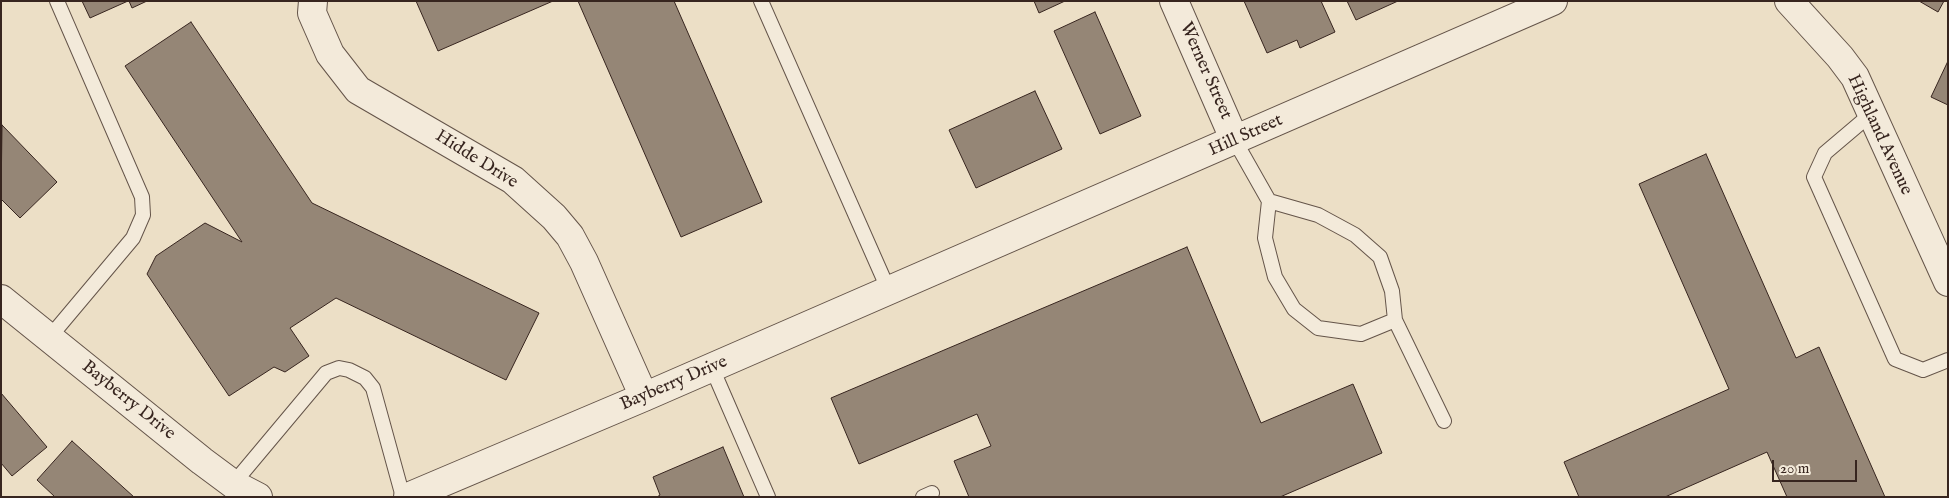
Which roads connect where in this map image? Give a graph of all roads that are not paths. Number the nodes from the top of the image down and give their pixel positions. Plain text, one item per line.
1 (57, 1) edge
2 (313, 1) edge
3 (761, 1) edge
4 (1174, 1) edge
5 (1553, 1) edge
6 (1789, 1) edge
7 (1871, 114) junction
8 (1235, 141) junction
9 (1269, 201) junction
10 (939, 269) joint
11 (1948, 282) edge
12 (889, 291) junction
13 (1, 299) edge
14 (1395, 320) junction
15 (49, 338) junction
16 (1948, 360) edge
17 (712, 368) junction
18 (644, 397) junction
19 (1444, 421) dead end
20 (233, 484) junction
21 (258, 497) edge
22 (403, 497) edge
23 (408, 497) edge
24 (768, 497) edge

1 - 15 lane
2 - 18 street, Hidde Drive
3 - 12 lane
4 - 8 street, Werner Street
5 - 8 street, Hill Street
6 - 7 street, Highland Avenue
7 - 11 street, Highland Avenue
7 - 16 lane
8 - 9 lane
8 - 10 street, Hill Street
9 - 14 lane
9 - 14 lane
10 - 12 street, Bayberry Drive
12 - 17 street, Bayberry Drive
13 - 15 street, Bayberry Drive
14 - 19 lane
15 - 20 street, Bayberry Drive
17 - 18 street, Bayberry Drive
17 - 24 lane
18 - 23 street, Bayberry Drive
20 - 21 street, Bayberry Drive
20 - 22 lane

